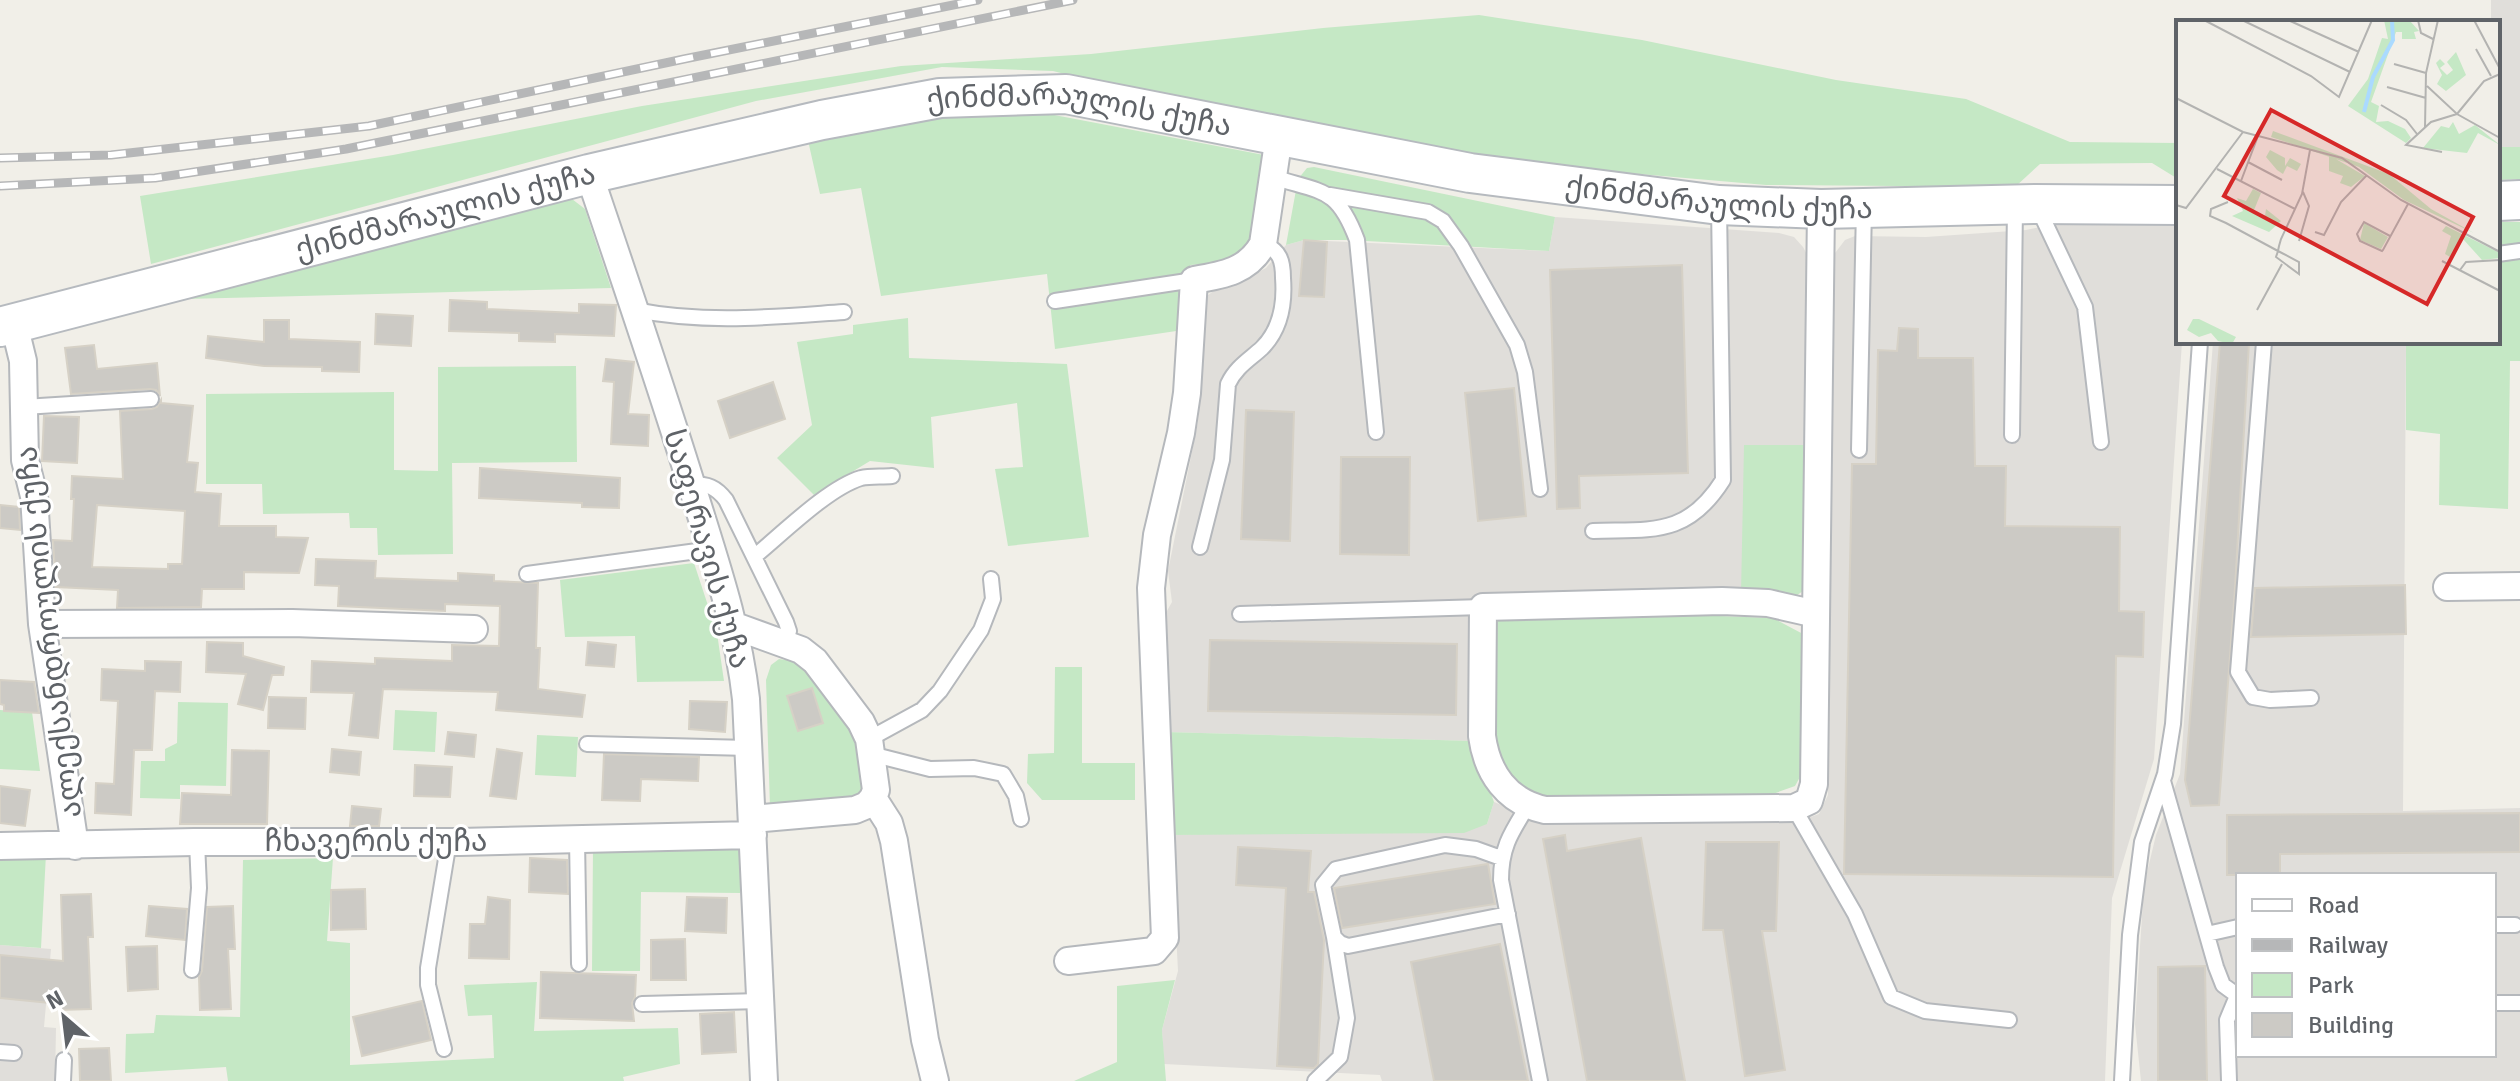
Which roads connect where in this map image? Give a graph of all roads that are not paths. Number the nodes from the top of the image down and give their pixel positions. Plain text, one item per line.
1 (1279, 136) junction
2 (589, 174) junction
3 (1273, 177) junction
4 (1330, 195) junction
5 (2520, 200) edge
6 (2500, 201) edge
7 (2026, 204) junction
8 (1719, 205) junction
9 (2176, 205) edge
10 (1864, 208) junction
11 (1821, 209) junction
12 (1263, 244) junction
13 (2520, 251) edge
14 (2500, 254) edge
15 (1194, 280) junction
16 (1055, 301) dead end
17 (635, 310) junction
18 (844, 312) dead end
19 (7, 326) edge
20 (2200, 344) edge
21 (2264, 344) edge
22 (151, 399) dead end
23 (24, 407) junction
24 (1376, 432) dead end
25 (2012, 435) dead end
26 (2101, 442) dead end
27 (1859, 450) dead end
28 (892, 476) dead end
29 (691, 484) junction
30 (1540, 489) dead end
31 (1593, 531) dead end
32 (1200, 547) dead end
33 (712, 549) junction
34 (755, 556) junction
35 (527, 574) dead end
36 (991, 579) dead end
37 (2520, 586) edge
38 (2447, 587) dead end
39 (1483, 607) junction
40 (1240, 614) dead end
41 (1816, 614) junction
42 (42, 624) junction
43 (735, 626) junction
44 (474, 629) dead end
45 (784, 643) junction
46 (2311, 698) dead end
47 (587, 744) dead end
48 (870, 746) junction
49 (749, 748) junction
50 (2163, 780) junction
51 (873, 798) junction
52 (1527, 807) junction
53 (1794, 808) junction
54 (1021, 819) dead end
55 (752, 827) junction
56 (577, 839) junction
57 (449, 841) junction
58 (197, 842) junction
59 (0, 846) edge
60 (75, 846) junction
61 (1501, 858) junction
62 (1508, 914) junction
63 (2496, 925) edge
64 (2515, 925) dead end
65 (2236, 927) edge
66 (2207, 934) junction
67 (1334, 937) junction
68 (1068, 961) dead end
69 (579, 964) dead end
70 (192, 970) dead end
71 (2236, 995) edge
72 (2236, 1000) edge
73 (761, 1001) junction
74 (2496, 1003) edge
75 (2520, 1003) edge
76 (642, 1004) dead end
77 (2009, 1020) dead end
78 (444, 1049) dead end
79 (64, 1060) dead end
80 (63, 1081) edge
81 (764, 1081) edge
82 (935, 1081) edge
83 (1315, 1081) edge
84 (1540, 1081) edge
85 (2122, 1081) edge
86 (2229, 1081) edge

1 - 2 main road, ქინძმარაულის ქუჩა
1 - 3 street
1 - 8 main road, ქინძმარაულის ქუჩა
2 - 17 street, საფერავის ქუჩა
2 - 19 main road, ქინძმარაულის ქუჩა
3 - 4 lane
3 - 12 street
4 - 24 lane
4 - 30 lane
5 - 6 main road
7 - 9 main road, ქინძმარაულის ქუჩა
7 - 10 main road, ქინძმარაულის ქუჩა
7 - 25 lane
7 - 26 lane
8 - 11 main road, ქინძმარაულის ქუჩა
8 - 31 lane
10 - 11 main road, ქინძმარაულის ქუჩა
10 - 27 lane
11 - 41 street
12 - 15 street
12 - 32 lane
13 - 14 lane
15 - 16 lane
15 - 68 street
17 - 18 lane
17 - 29 street, საფერავის ქუჩა
19 - 23 street, ალექსანდროულის ქუჩა
20 - 50 lane
21 - 46 lane
22 - 23 lane
23 - 42 street, ალექსანდროულის ქუჩა
28 - 34 lane
29 - 33 street, საფერავის ქუჩა
29 - 34 lane
33 - 35 lane
33 - 43 street, საფერავის ქუჩა
34 - 45 lane
36 - 48 lane
37 - 38 street
39 - 40 lane
39 - 41 street
39 - 52 street
41 - 53 street
42 - 44 street
42 - 60 street, ალექსანდროულის ქუჩა
43 - 45 street
43 - 49 street, საფერავის ქუჩა
45 - 48 street
47 - 49 lane
48 - 51 street
48 - 54 lane
49 - 55 street, საფერავის ქუჩა
50 - 66 lane
50 - 85 lane
51 - 55 street, ჩხავერის ქუჩა
51 - 82 street
52 - 53 street
52 - 61 lane
53 - 77 lane
55 - 56 street, ჩხავერის ქუჩა
55 - 73 street, საფერავის ქუჩა
56 - 57 street, ჩხავერის ქუჩა
56 - 69 lane
57 - 58 street, ჩხავერის ქუჩა
57 - 78 lane
58 - 60 street, ჩხავერის ქუჩა
58 - 70 lane
59 - 60 street, ჩხავერის ქუჩა
61 - 62 lane
61 - 67 lane
62 - 67 lane
62 - 84 lane
63 - 64 lane
65 - 66 lane
66 - 71 lane
67 - 83 lane
72 - 86 lane
73 - 76 lane
73 - 81 street, საფერავის ქუჩა
74 - 75 lane
79 - 80 lane

